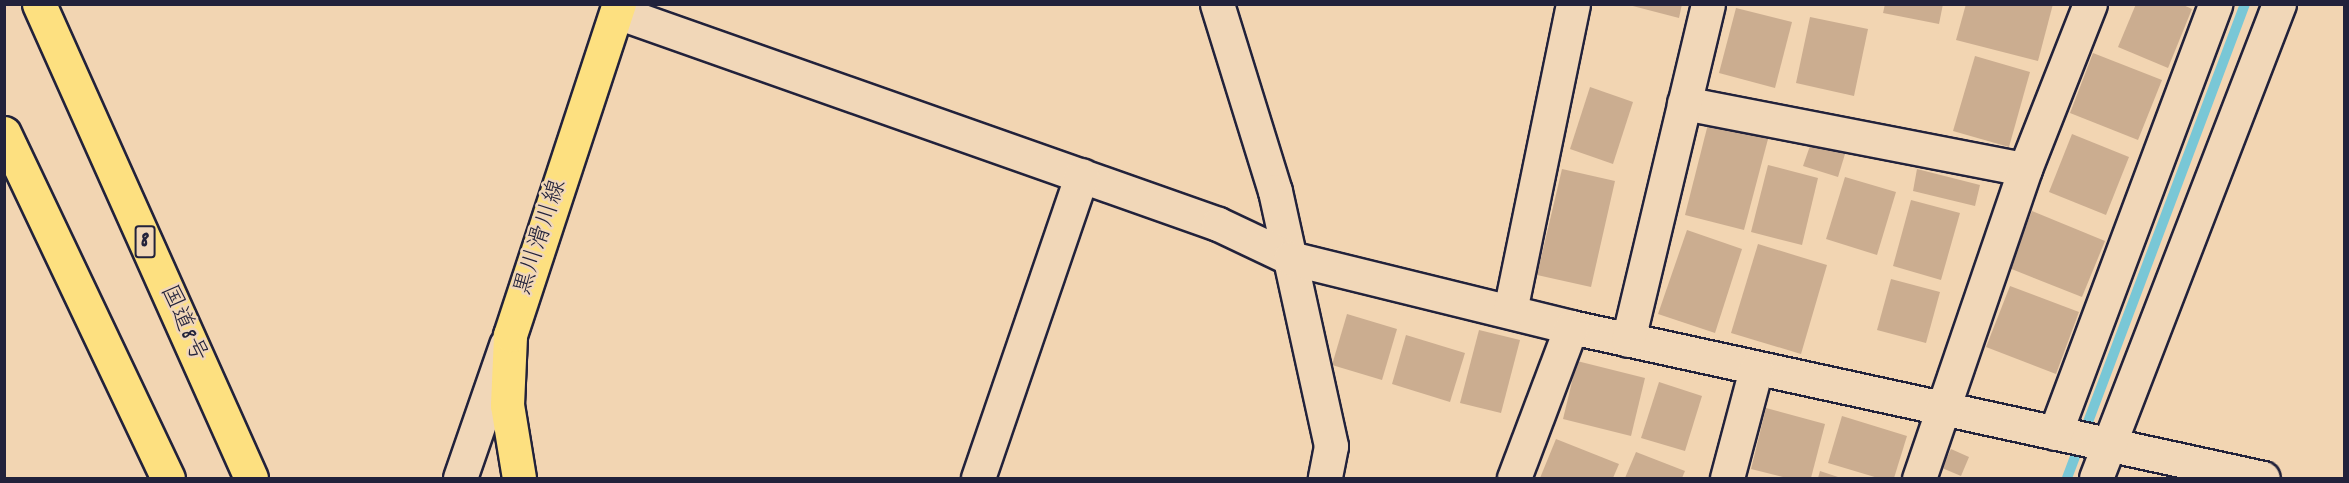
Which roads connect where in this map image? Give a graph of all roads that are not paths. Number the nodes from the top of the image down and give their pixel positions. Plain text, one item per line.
1 (39, 4) edge
2 (1217, 4) edge
3 (1573, 4) edge
4 (1708, 4) edge
5 (2090, 4) edge
6 (2216, 4) edge
7 (2279, 4) edge
8 (618, 8) edge
9 (1684, 103) junction
10 (4, 133) edge
11 (2025, 169) junction
12 (1082, 175) junction
13 (1290, 258) junction
14 (1510, 310) junction
15 (1570, 327) junction
16 (510, 335) junction
17 (1628, 340) junction
18 (1756, 369) junction
19 (1944, 411) junction
20 (2055, 433) junction
21 (2110, 444) junction
22 (168, 478) edge
23 (251, 478) edge
24 (459, 478) edge
25 (519, 478) edge
26 (978, 478) edge
27 (1324, 478) edge
28 (1514, 478) edge
29 (1726, 478) edge
30 (1918, 478) edge
31 (2096, 478) edge
32 (2263, 478) edge

1 - 23 main road, 国道8号 / 8
2 - 13 street
3 - 14 street
4 - 9 street
5 - 11 street
6 - 20 street
7 - 21 street
8 - 12 street
8 - 16 main road, 黒川滑川線
9 - 11 street
9 - 17 street
10 - 22 main road
11 - 19 street
12 - 13 street
12 - 26 street
13 - 14 street
13 - 27 street
14 - 15 street
15 - 17 street
15 - 28 street
16 - 24 street
16 - 25 main road, 黒川滑川線
17 - 18 street
18 - 19 street
18 - 29 street
19 - 20 street
19 - 30 street
20 - 21 street
21 - 31 street
21 - 32 street

